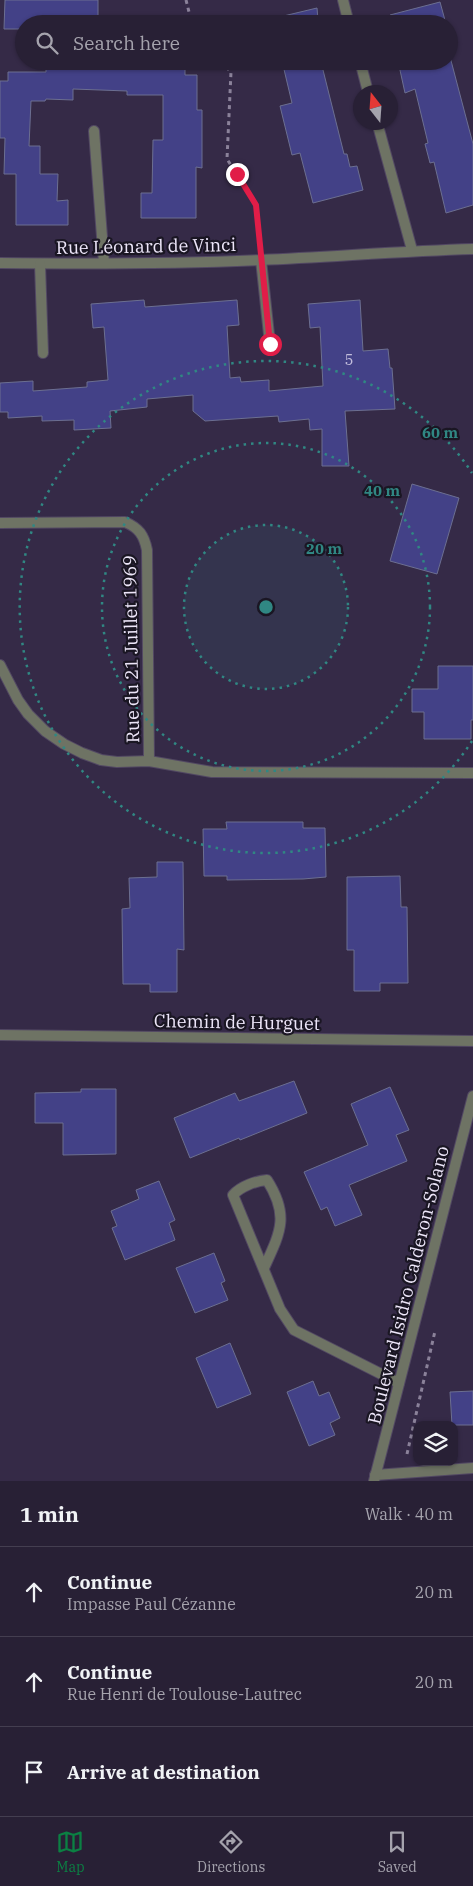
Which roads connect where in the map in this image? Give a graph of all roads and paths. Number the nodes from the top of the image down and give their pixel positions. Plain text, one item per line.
1 (186, 0) edge
2 (343, 0) edge
3 (190, 15) edge
4 (347, 15) edge
5 (229, 70) edge
6 (362, 70) edge
7 (366, 85) edge
8 (379, 130) edge
9 (94, 131) dead end
10 (473, 249) edge
11 (412, 250) junction
12 (261, 260) junction
13 (0, 263) edge
14 (104, 263) junction
15 (40, 264) junction
16 (270, 344) dead end
17 (43, 353) dead end
18 (0, 523) edge
19 (0, 664) edge
20 (149, 761) junction
21 (473, 774) edge
22 (0, 1035) edge
23 (473, 1041) edge
24 (473, 1096) edge
25 (264, 1268) junction
26 (436, 1327) dead end
27 (399, 1383) junction
28 (473, 1468) edge
29 (403, 1473) junction
30 (375, 1478) edge

1 - 3 path
2 - 4 street
5 - 12 path
6 - 7 street
8 - 11 street
9 - 14 street
10 - 11 street, Rue Léonard de Vinci
11 - 12 street, Rue Léonard de Vinci
12 - 14 street, Rue Léonard de Vinci
12 - 16 street
13 - 15 street, Rue Léonard de Vinci
14 - 15 street, Rue Léonard de Vinci
15 - 17 street
18 - 20 street, Rue du 21 Juillet 1969
19 - 20 street, Rue du 21 Juillet 1969
20 - 21 street, Rue du 21 Juillet 1969
22 - 23 street, Chemin de Hurguet
24 - 27 street, Boulevard Isidro Calderon-Solano
25 - 25 street
25 - 27 street
26 - 29 path
27 - 30 street, Boulevard Isidro Calderon-Solano
28 - 29 street
29 - 30 street

